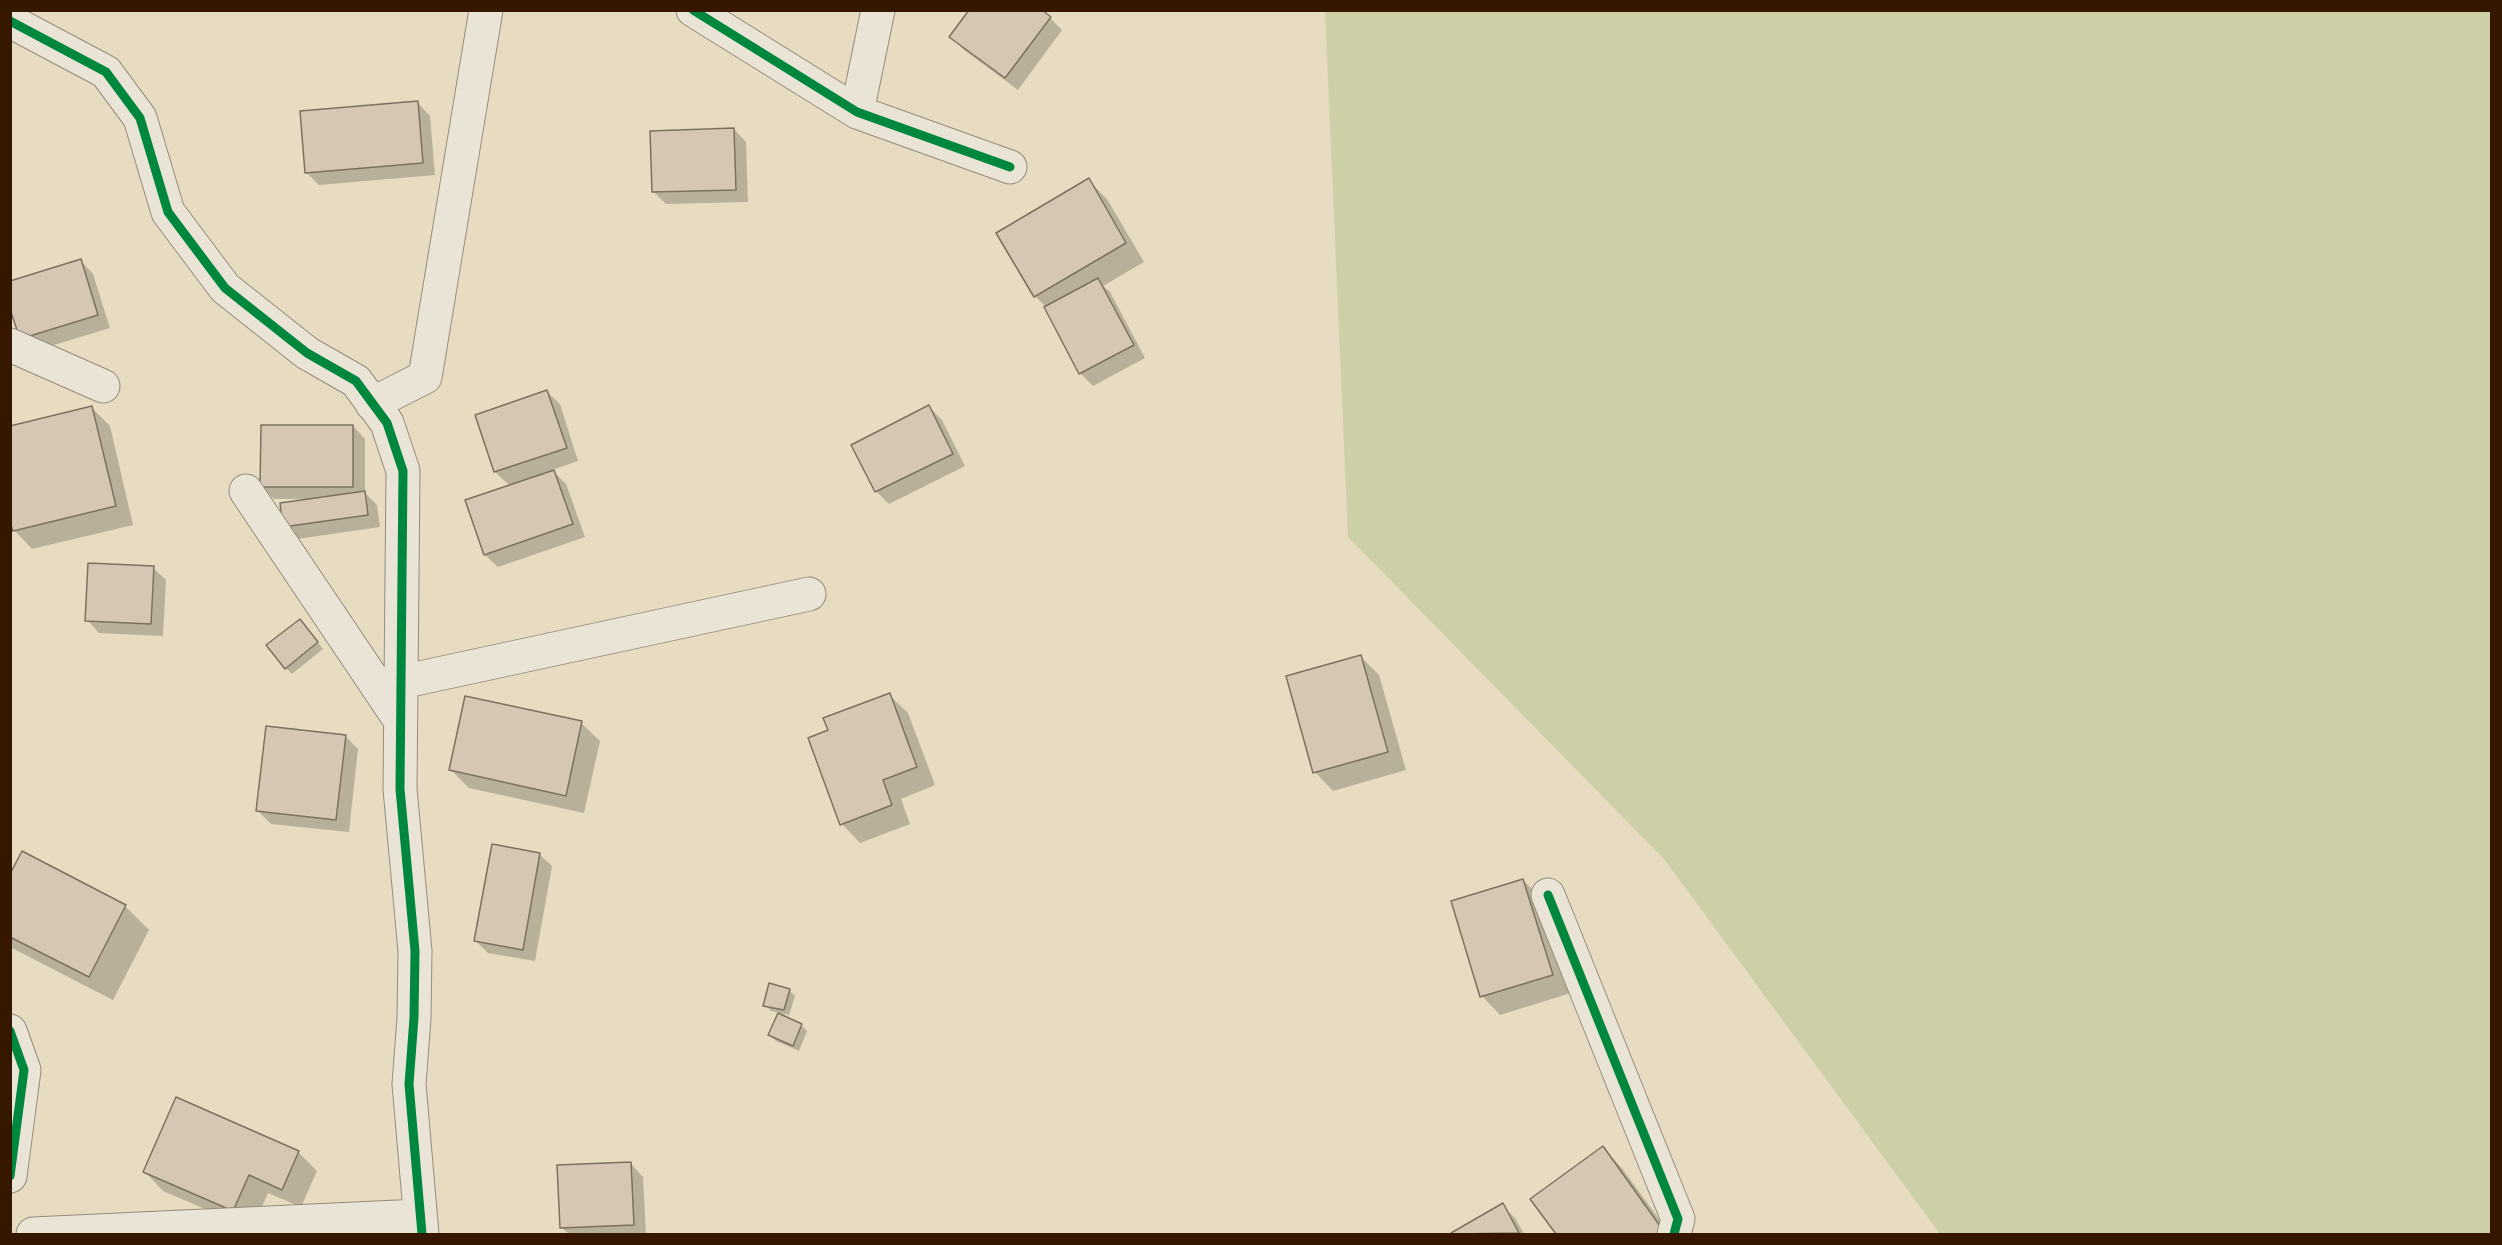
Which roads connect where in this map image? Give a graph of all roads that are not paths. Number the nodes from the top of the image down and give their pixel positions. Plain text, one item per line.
1 (486, 10) edge
2 (693, 10) edge
3 (878, 10) edge
4 (10, 21) edge
5 (857, 112) junction
6 (1010, 167) dead end
7 (10, 345) edge
8 (103, 386) dead end
9 (372, 404) junction
10 (246, 491) dead end
11 (809, 594) dead end
12 (401, 682) junction
13 (400, 720) junction
14 (1548, 895) dead end
15 (10, 1031) edge
16 (10, 1176) edge
17 (421, 1226) edge
18 (33, 1234) edge
19 (1674, 1234) edge

1 - 9 street
2 - 5 street
3 - 5 street
4 - 9 street
5 - 6 street
7 - 8 street
9 - 12 street
10 - 13 street
11 - 12 street
12 - 13 street
13 - 17 street
14 - 19 street
15 - 16 street
17 - 18 street

